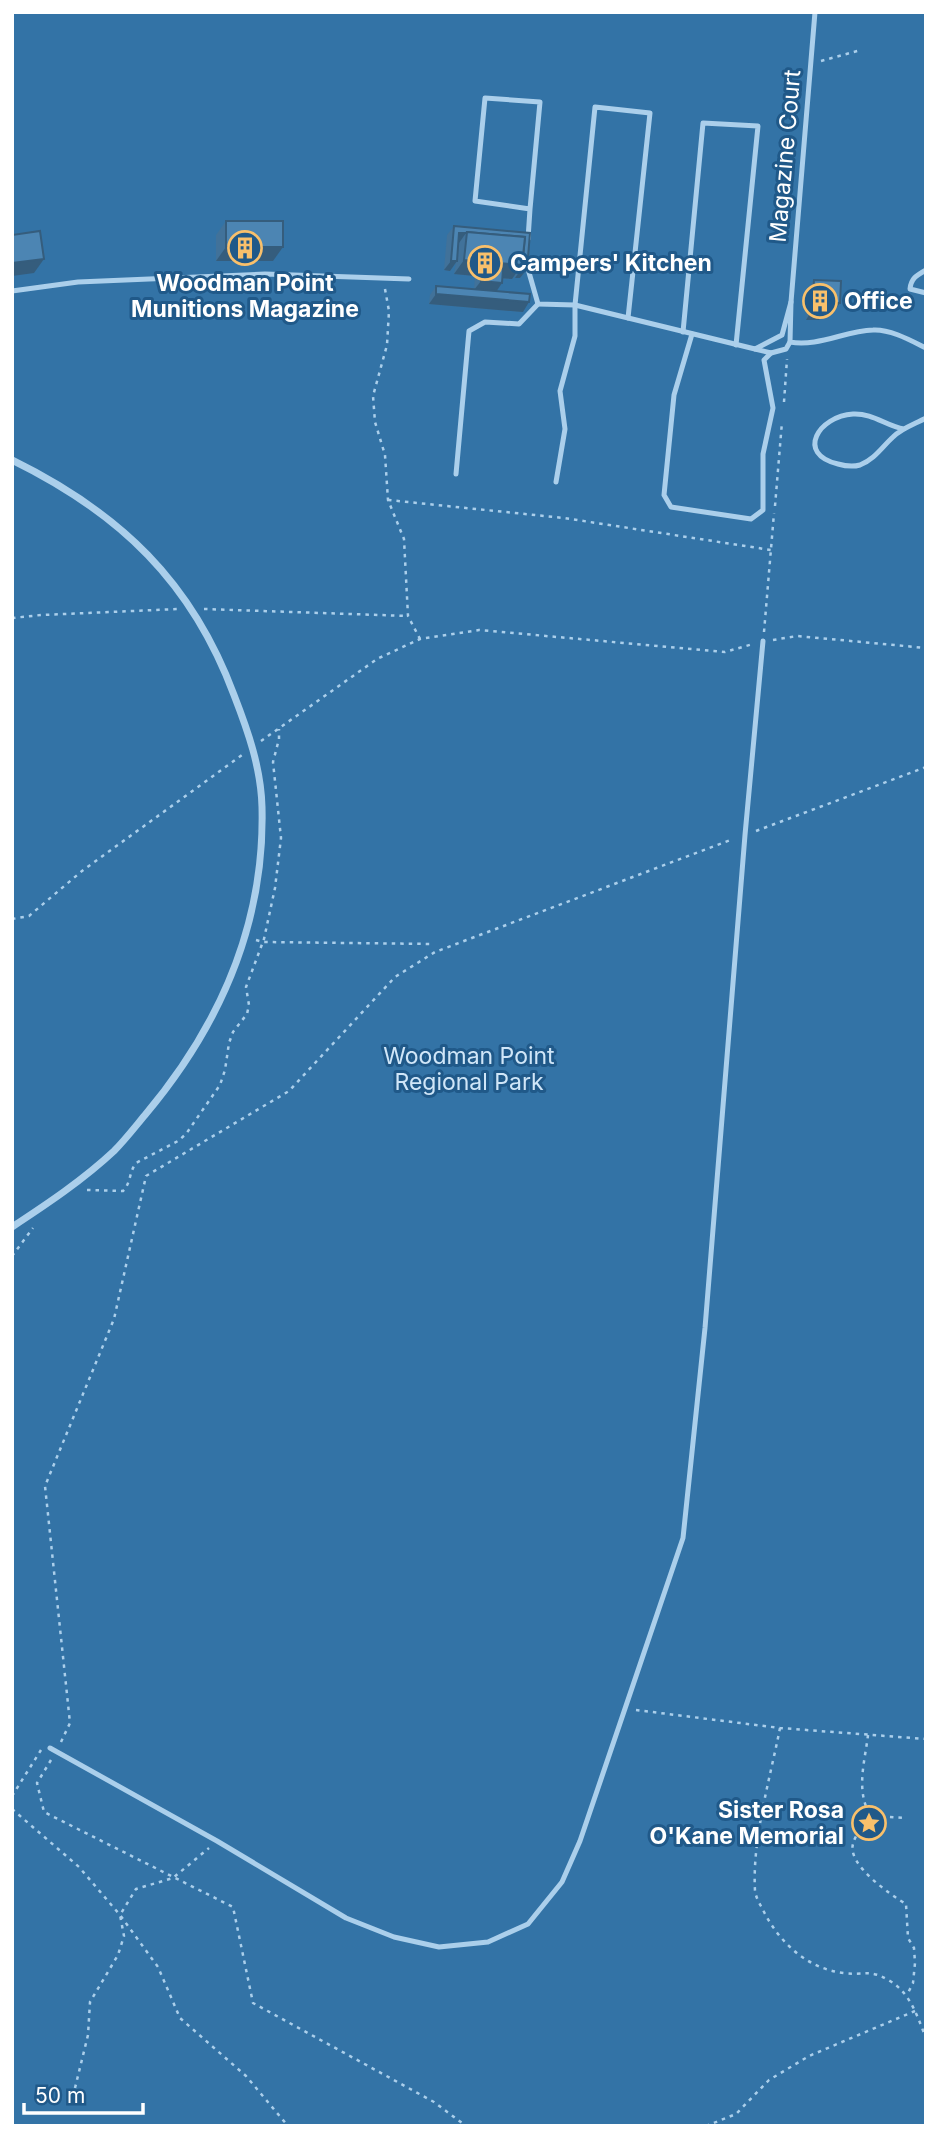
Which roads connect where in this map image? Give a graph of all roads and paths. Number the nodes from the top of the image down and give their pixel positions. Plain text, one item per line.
1 (815, 12) edge
2 (861, 50) dead end
3 (811, 62) junction
4 (530, 209) junction
5 (528, 243) edge
6 (527, 255) edge
7 (926, 270) edge
8 (383, 279) junction
9 (409, 279) dead end
10 (12, 291) edge
11 (926, 293) edge
12 (791, 302) junction
13 (538, 304) junction
14 (575, 305) junction
15 (628, 318) junction
16 (683, 332) junction
17 (692, 334) junction
18 (790, 342) junction
19 (736, 345) junction
20 (926, 348) edge
21 (755, 349) junction
22 (786, 349) junction
23 (771, 353) junction
24 (764, 360) junction
25 (926, 418) edge
26 (904, 429) junction
27 (12, 460) edge
28 (456, 474) dead end
29 (556, 482) dead end
30 (388, 500) junction
31 (771, 550) junction
32 (193, 609) junction
33 (408, 616) junction
34 (12, 618) edge
35 (419, 639) junction
36 (763, 641) junction
37 (926, 648) edge
38 (253, 747) junction
39 (926, 767) edge
40 (744, 835) junction
41 (12, 919) edge
42 (246, 937) junction
43 (432, 944) dead end
44 (12, 1227) edge
45 (626, 1709) junction
46 (780, 1728) junction
47 (869, 1735) junction
48 (926, 1739) edge
49 (50, 1748) joint
50 (56, 1753) junction
51 (12, 1796) edge
52 (12, 1810) edge
53 (871, 1816) junction
54 (906, 1818) dead end
55 (217, 1841) junction
56 (173, 1878) junction
57 (120, 1915) junction
58 (907, 1995) junction
59 (915, 2011) junction
60 (926, 2038) edge
61 (75, 2088) dead end
62 (288, 2126) edge
63 (466, 2126) edge
64 (706, 2126) edge

1 - 3 lane, Magazine Court
2 - 3 path
3 - 12 lane, Magazine Court
4 - 4 lane
4 - 5 lane
6 - 13 lane
7 - 11 lane
8 - 9 lane
8 - 10 lane
8 - 30 path
12 - 18 lane
12 - 21 lane
13 - 14 lane
13 - 28 lane
14 - 15 lane
14 - 15 lane
14 - 29 lane
15 - 16 lane
16 - 17 lane
16 - 19 lane
17 - 19 lane
17 - 24 lane
18 - 20 lane
18 - 22 lane
19 - 21 lane
21 - 23 lane
21 - 24 lane
22 - 23 lane
22 - 31 path
23 - 24 lane
25 - 26 lane
26 - 26 lane
27 - 32 street
30 - 31 path
30 - 33 path
31 - 36 path
32 - 33 path
32 - 34 path
32 - 38 street
33 - 35 path
35 - 36 path
35 - 38 path
36 - 37 path
36 - 40 lane
38 - 41 path
38 - 42 street
39 - 40 path
40 - 45 lane
40 - 50 path
42 - 43 path
42 - 44 street
45 - 46 path
45 - 55 lane
46 - 47 path
46 - 58 path
47 - 48 path
47 - 53 path
49 - 50 lane
49 - 51 path
50 - 55 lane
50 - 56 path
52 - 57 path
53 - 54 path
53 - 58 path
55 - 56 path
56 - 57 path
56 - 63 path
57 - 61 path
57 - 62 path
58 - 59 path
59 - 60 path
59 - 64 path

